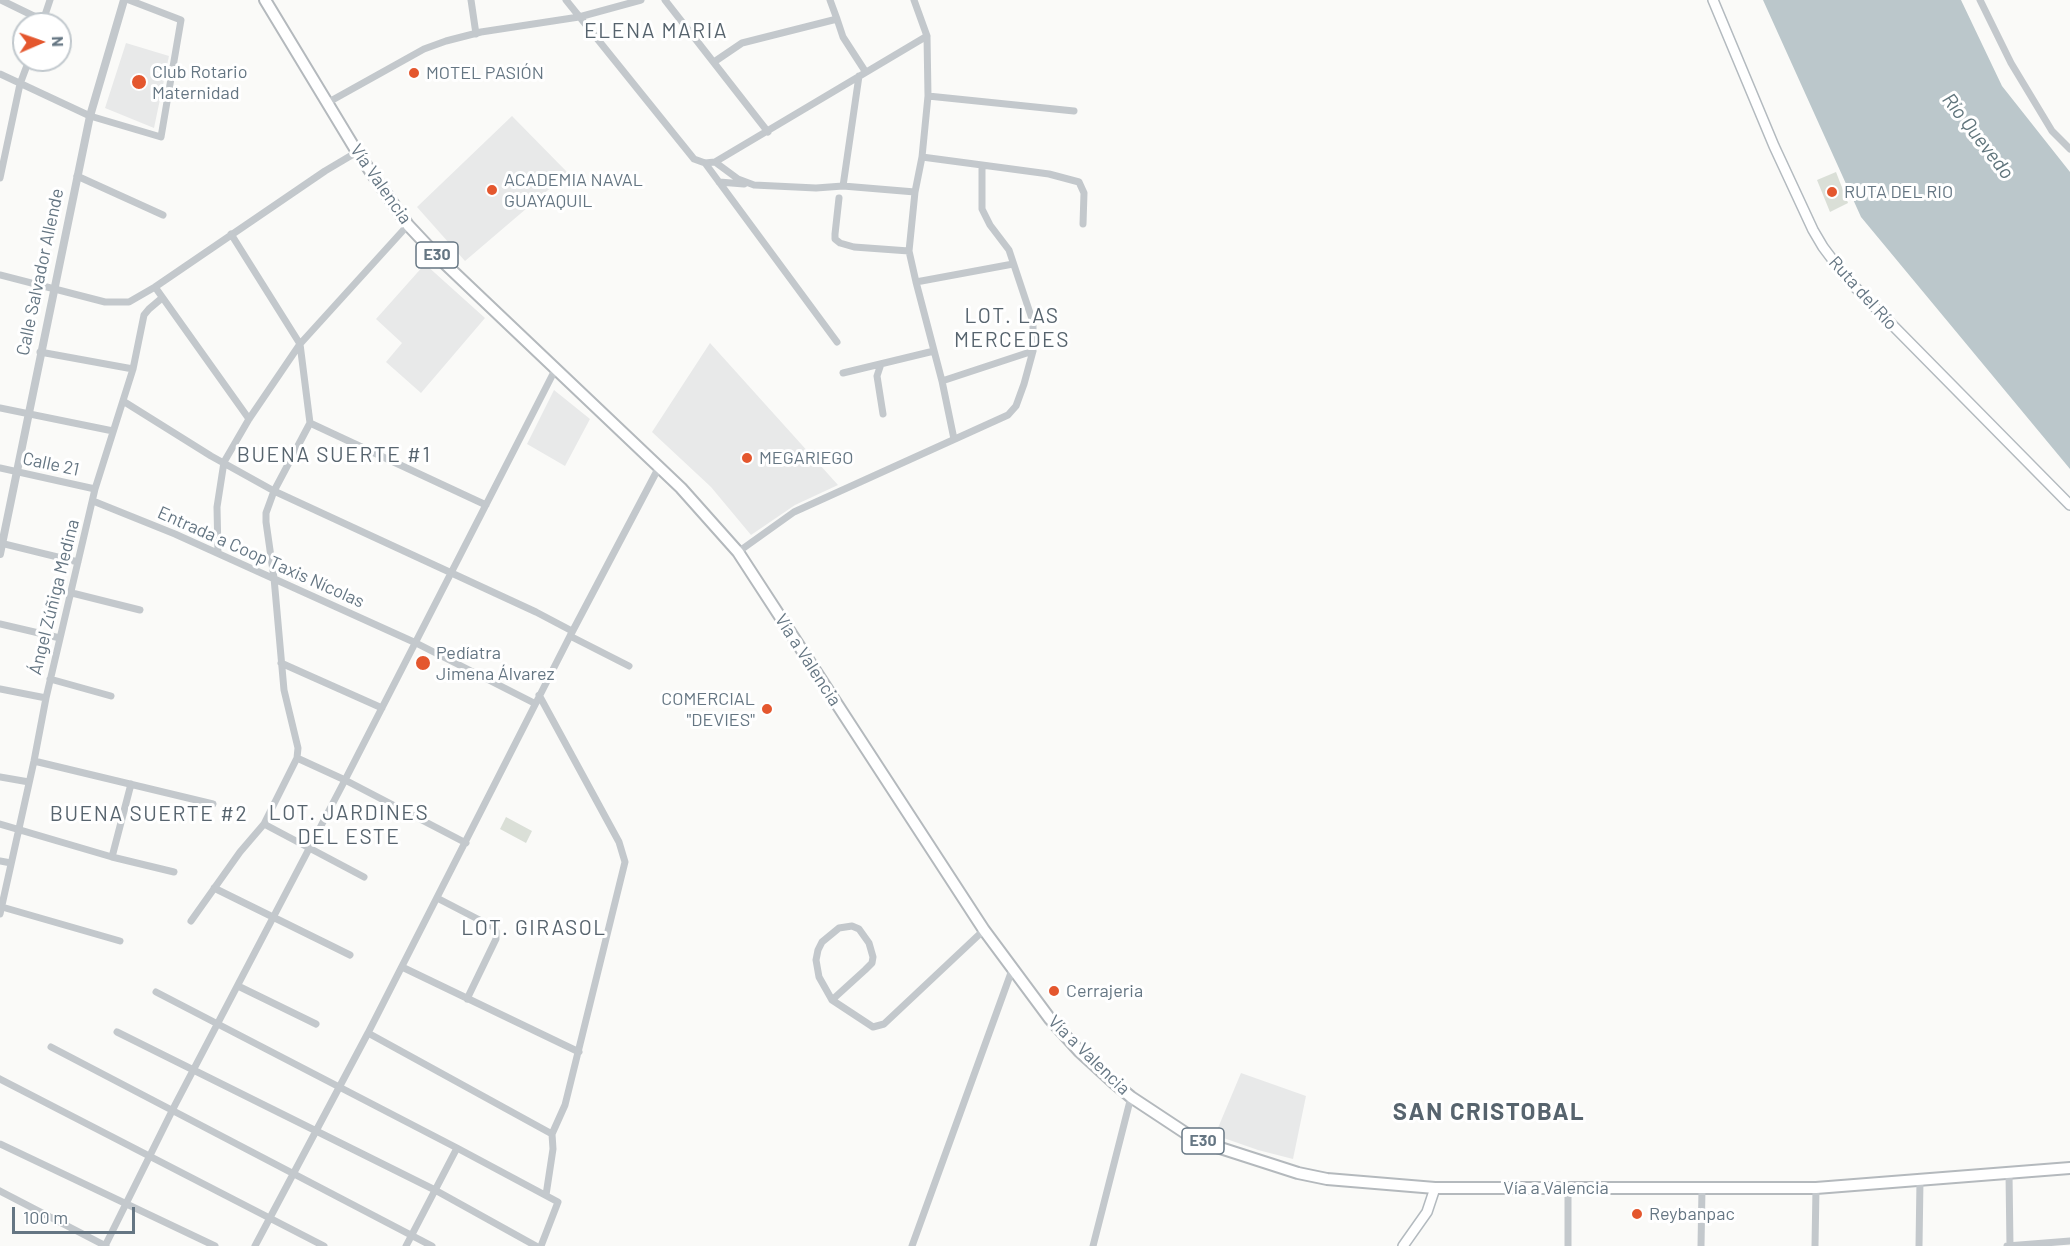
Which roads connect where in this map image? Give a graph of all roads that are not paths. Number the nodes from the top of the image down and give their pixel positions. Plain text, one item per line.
1 (2, 0) edge
2 (124, 0) edge
3 (129, 0) edge
4 (265, 0) edge
5 (471, 0) edge
6 (566, 0) edge
7 (641, 0) edge
8 (665, 0) edge
9 (830, 0) edge
10 (914, 0) edge
11 (1713, 0) edge
12 (1980, 0) edge
13 (24, 12) edge
14 (579, 17) junction
15 (837, 19) junction
16 (476, 34) junction
17 (927, 36) junction
18 (714, 62) junction
19 (24, 72) edge
20 (0, 74) edge
21 (862, 74) junction
22 (20, 84) junction
23 (928, 96) junction
24 (327, 104) junction
25 (1074, 111) dead end
26 (90, 116) junction
27 (768, 132) junction
28 (2070, 148) edge
29 (357, 152) junction
30 (922, 157) junction
31 (715, 162) junction
32 (705, 163) junction
33 (982, 165) junction
34 (77, 176) junction
35 (0, 178) edge
36 (719, 182) junction
37 (754, 185) junction
38 (843, 186) junction
39 (915, 192) junction
40 (839, 198) dead end
41 (163, 215) dead end
42 (1083, 224) dead end
43 (408, 225) junction
44 (231, 234) junction
45 (909, 251) junction
46 (1013, 264) junction
47 (0, 275) edge
48 (916, 282) junction
49 (155, 287) junction
50 (53, 290) junction
51 (162, 298) junction
52 (837, 342) dead end
53 (300, 344) junction
54 (934, 351) junction
55 (1033, 351) junction
56 (40, 352) junction
57 (880, 364) junction
58 (556, 368) junction
59 (133, 369) junction
60 (843, 373) dead end
61 (942, 381) junction
62 (123, 401) junction
63 (0, 408) edge
64 (28, 412) junction
65 (883, 414) dead end
66 (249, 419) junction
67 (310, 423) junction
68 (113, 431) junction
69 (954, 440) junction
70 (224, 462) junction
71 (659, 467) junction
72 (0, 468) edge
73 (17, 472) junction
74 (95, 489) junction
75 (274, 491) junction
76 (93, 501) junction
77 (486, 505) junction
78 (2070, 505) edge
79 (1, 543) edge
80 (738, 552) junction
81 (218, 553) junction
82 (0, 554) edge
83 (78, 562) junction
84 (451, 574) junction
85 (274, 578) junction
86 (72, 593) junction
87 (140, 610) dead end
88 (0, 624) edge
89 (571, 634) junction
90 (60, 638) junction
91 (416, 642) junction
92 (281, 663) junction
93 (629, 666) dead end
94 (50, 679) junction
95 (0, 689) edge
96 (539, 695) junction
97 (111, 696) dead end
98 (46, 698) junction
99 (534, 703) junction
100 (382, 708) junction
101 (297, 758) junction
102 (34, 761) junction
103 (0, 777) edge
104 (345, 780) junction
105 (29, 782) junction
106 (131, 784) junction
107 (213, 804) dead end
108 (0, 824) edge
109 (264, 824) junction
110 (19, 828) junction
111 (466, 843) junction
112 (310, 847) junction
113 (112, 857) junction
114 (0, 861) edge
115 (11, 863) junction
116 (174, 872) dead end
117 (364, 877) dead end
118 (214, 888) junction
119 (437, 898) junction
120 (1, 910) edge
121 (274, 917) junction
122 (191, 921) dead end
123 (984, 930) junction
124 (120, 941) dead end
125 (350, 956) dead end
126 (402, 967) junction
127 (1012, 970) junction
128 (238, 986) junction
129 (156, 992) dead end
130 (467, 999) junction
131 (832, 1000) junction
132 (218, 1024) junction
133 (316, 1024) dead end
134 (117, 1032) dead end
135 (368, 1033) junction
136 (51, 1047) dead end
137 (579, 1052) junction
138 (193, 1071) junction
139 (0, 1079) edge
140 (339, 1088) junction
141 (1131, 1097) junction
142 (172, 1110) junction
143 (316, 1131) junction
144 (552, 1134) junction
145 (0, 1144) edge
146 (457, 1148) junction
147 (149, 1156) junction
148 (2070, 1168) edge
149 (294, 1173) junction
150 (2009, 1174) junction
151 (1920, 1180) junction
152 (1435, 1188) junction
153 (1568, 1188) junction
154 (1816, 1188) junction
155 (1702, 1189) junction
156 (435, 1190) junction
157 (0, 1191) edge
158 (546, 1195) junction
159 (126, 1204) junction
160 (270, 1218) junction
161 (412, 1235) junction
162 (2070, 1241) edge
163 (105, 1246) edge
164 (216, 1246) edge
165 (255, 1246) edge
166 (324, 1246) edge
167 (406, 1246) edge
168 (432, 1246) edge
169 (536, 1246) edge
170 (541, 1246) edge
171 (912, 1246) edge
172 (1093, 1246) edge
173 (1403, 1246) edge
174 (1568, 1246) edge
175 (1701, 1246) edge
176 (1815, 1246) edge
177 (1919, 1246) edge
178 (2009, 1246) edge

1 - 13 street
2 - 26 street, Calle Salvador Allende
3 - 26 street
4 - 24 highway, Vía Valencia / E30
5 - 16 street
6 - 14 street
7 - 14 street
8 - 18 street
9 - 15 street
10 - 17 street
11 - 78 main road, Ruta del Río
12 - 28 street
14 - 16 street
14 - 32 street
15 - 18 street
15 - 21 street
16 - 24 street
17 - 21 street
17 - 23 street
18 - 27 street
19 - 22 street
20 - 22 street
21 - 27 street
21 - 38 street
22 - 26 street
22 - 35 street
23 - 25 street
23 - 30 street
24 - 29 highway, Vía Valencia / E30
26 - 34 street, Calle Salvador Allende
27 - 31 street
29 - 43 highway, Vía Valencia / E30
29 - 44 street
30 - 33 street
30 - 39 street
31 - 32 street
31 - 37 street
32 - 36 street
33 - 42 street
33 - 46 street
34 - 41 street
34 - 50 street, Calle Salvador Allende
36 - 37 street
36 - 52 street
37 - 38 street
38 - 39 street
39 - 45 street
40 - 45 street
43 - 53 street
43 - 58 highway, Vía Valencia / E30
44 - 49 street
44 - 53 street
45 - 48 street
46 - 48 street
46 - 55 street
47 - 50 street
48 - 54 street
49 - 50 street
49 - 51 street
50 - 56 street, Calle Salvador Allende
51 - 59 street, Ángel Zúñiga Medina
51 - 66 street
53 - 66 street
53 - 67 street
54 - 57 street
54 - 61 street
55 - 61 street
55 - 69 street
56 - 59 street
56 - 64 street, Calle Salvador Allende
57 - 60 street
57 - 65 street
58 - 71 highway, Vía Valencia / E30
58 - 77 street
59 - 62 street, Ángel Zúñiga Medina
61 - 69 street
62 - 68 street, Ángel Zúñiga Medina
62 - 70 street
63 - 64 street
64 - 68 street
64 - 73 street, Calle Salvador Allende
66 - 70 street
67 - 75 street
67 - 77 street
68 - 74 street, Ángel Zúñiga Medina
69 - 80 street
70 - 75 street
70 - 81 street
71 - 80 highway, Vía a Valencia / E30
71 - 89 street
72 - 73 street, Calle 21
73 - 74 street, Calle 21
73 - 79 street, Calle Salvador Allende
74 - 76 street, Ángel Zúñiga Medina
75 - 84 street
75 - 85 street
76 - 81 street, Entrada a Coop Taxis Nícolas
76 - 83 street, Ángel Zúñiga Medina
77 - 84 street
79 - 82 street, Calle Salvador Allende
79 - 83 street
80 - 123 highway, Vía a Valencia / E30
81 - 85 street, Entrada a Coop Taxis Nícolas
83 - 86 street, Ángel Zúñiga Medina
84 - 89 street
84 - 91 street
85 - 91 street, Entrada a Coop Taxis Nícolas
85 - 92 street
86 - 87 street
86 - 90 street, Ángel Zúñiga Medina
88 - 90 street
89 - 93 street
89 - 96 street
90 - 94 street, Ángel Zúñiga Medina
91 - 99 street, Entrada a Coop Taxis Nícolas
91 - 100 street
92 - 100 street
92 - 101 street
94 - 97 street
94 - 98 street, Ángel Zúñiga Medina
95 - 98 street
96 - 99 street
96 - 137 street
98 - 102 street, Ángel Zúñiga Medina
99 - 111 street
100 - 104 street
101 - 104 street
101 - 109 street
102 - 105 street, Ángel Zúñiga Medina
102 - 106 street
103 - 105 street
104 - 111 street
104 - 112 street
105 - 110 street, Ángel Zúñiga Medina
106 - 107 street
106 - 113 street
108 - 110 street
109 - 112 street
109 - 118 street
110 - 113 street
110 - 115 street, Ángel Zúñiga Medina
111 - 119 street
112 - 117 street
112 - 121 street
113 - 116 street
114 - 115 street
115 - 120 street, Ángel Zúñiga Medina
118 - 121 street
118 - 122 street
119 - 126 street
119 - 130 street
120 - 124 street
121 - 125 street
121 - 128 street
123 - 127 highway, Vía a Valencia / E30
123 - 131 street
126 - 130 street
126 - 135 street
127 - 141 highway, Vía a Valencia / E30
127 - 171 street
128 - 132 street
128 - 133 street
129 - 132 street
130 - 137 street
131 - 131 street
132 - 138 street
132 - 140 street
134 - 138 street
135 - 140 street
135 - 144 street
136 - 142 street
137 - 144 street
138 - 142 street
138 - 143 street
139 - 147 street
140 - 143 street
140 - 146 street
141 - 152 highway, Vía a Valencia / E30
141 - 172 street
142 - 147 street
142 - 149 street
143 - 149 street
143 - 156 street
144 - 158 street
145 - 159 street
146 - 156 street
146 - 158 street
147 - 159 street
147 - 160 street
148 - 150 highway, Vía a Valencia / E30
149 - 160 street
149 - 161 street
150 - 151 highway, Vía a Valencia / E30
150 - 178 street
151 - 154 highway, Vía a Valencia / E30
151 - 177 street
152 - 153 highway, Vía a Valencia / E30
152 - 173 main road
153 - 155 highway, Vía a Valencia / E30
153 - 174 street
154 - 155 highway, Vía a Valencia / E30
154 - 176 street
155 - 175 street
156 - 161 street
156 - 169 street
157 - 163 street
158 - 170 street
159 - 163 street
159 - 164 street
160 - 165 street
160 - 166 street
161 - 167 street
161 - 168 street
162 - 178 street

